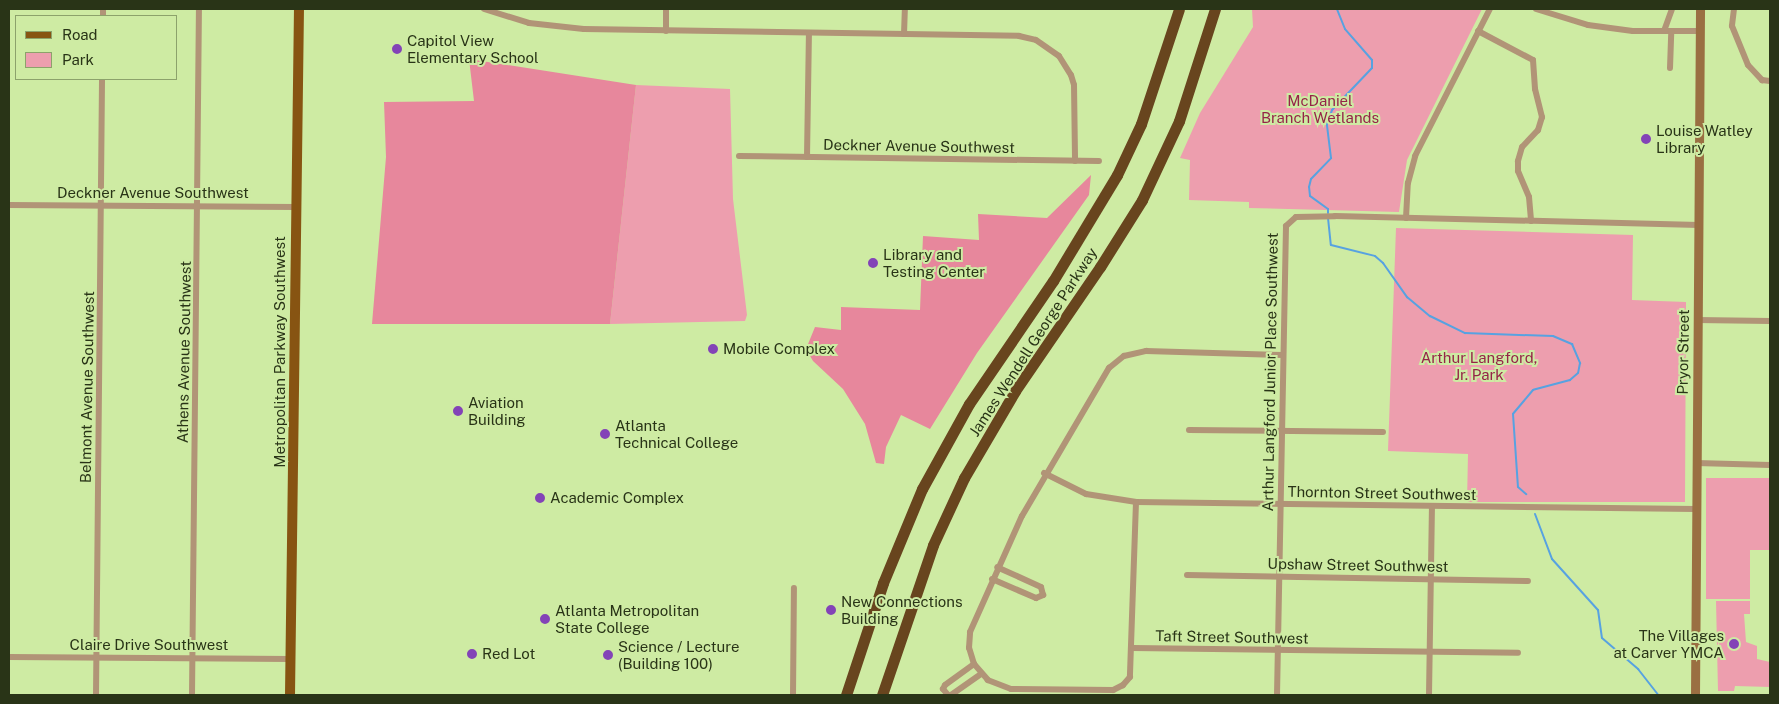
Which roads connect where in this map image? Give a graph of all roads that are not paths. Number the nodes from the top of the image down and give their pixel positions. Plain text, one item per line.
1 (199, 9) edge
2 (299, 9) edge
3 (484, 9) edge
4 (666, 9) edge
5 (905, 9) edge
6 (1179, 9) edge
7 (1215, 9) edge
8 (1490, 9) edge
9 (1536, 9) edge
10 (1672, 9) edge
11 (1700, 9) edge
12 (1734, 9) edge
13 (666, 31) junction
14 (1478, 31) junction
15 (1668, 31) junction
16 (1700, 31) junction
17 (809, 33) junction
18 (904, 34) junction
19 (1670, 68) dead end
20 (102, 80) edge
21 (1770, 81) edge
22 (739, 156) dead end
23 (807, 157) junction
24 (1075, 161) junction
25 (1099, 161) dead end
26 (9, 205) edge
27 (100, 206) junction
28 (196, 206) junction
29 (296, 207) junction
30 (1406, 218) junction
31 (1531, 221) junction
32 (1698, 225) junction
33 (1697, 320) junction
34 (1770, 321) edge
35 (1283, 355) junction
36 (1189, 430) dead end
37 (1282, 430) junction
38 (1383, 432) dead end
39 (1696, 463) junction
40 (1770, 465) edge
41 (1044, 473) junction
42 (1136, 502) junction
43 (1280, 503) junction
44 (1432, 506) junction
45 (1695, 509) junction
46 (997, 568) junction
47 (1187, 575) dead end
48 (1279, 576) junction
49 (992, 579) junction
50 (1431, 579) junction
51 (1528, 581) dead end
52 (794, 588) dead end
53 (1133, 648) junction
54 (1278, 650) junction
55 (1430, 652) junction
56 (1518, 653) dead end
57 (9, 656) edge
58 (97, 657) junction
59 (192, 658) junction
60 (290, 658) junction
61 (974, 664) junction
62 (981, 674) junction
63 (96, 695) edge
64 (192, 695) edge
65 (290, 695) edge
66 (793, 695) edge
67 (846, 695) edge
68 (882, 695) edge
69 (950, 695) edge
70 (1276, 695) edge
71 (1429, 695) edge
72 (1694, 695) edge

1 - 28 street, Athens Avenue Southwest
2 - 29 main road, Metropolitan Parkway Southwest
3 - 13 street
4 - 13 street
5 - 18 street
6 - 67 highway, James Wendell George Parkway
7 - 68 highway, James Wendell George Parkway
8 - 14 street
9 - 15 street
10 - 15 street
11 - 16 main road, Pryor Street
12 - 21 street
13 - 17 street
14 - 30 street
14 - 31 street
15 - 16 street
15 - 19 street
16 - 32 main road, Pryor Street
17 - 18 street
17 - 23 street
18 - 24 street
20 - 27 street, Belmont Avenue Southwest
22 - 23 street, Deckner Avenue Southwest
23 - 24 street, Deckner Avenue Southwest
24 - 25 street, Deckner Avenue Southwest
26 - 27 street, Deckner Avenue Southwest
27 - 28 street, Deckner Avenue Southwest
27 - 58 street, Belmont Avenue Southwest
28 - 29 street, Deckner Avenue Southwest
28 - 59 street, Athens Avenue Southwest
29 - 60 main road, Metropolitan Parkway Southwest
30 - 31 street, Arthur Langford Junior Place Southwest
30 - 35 street, Arthur Langford Junior Place Southwest
31 - 32 street, Arthur Langford Junior Place Southwest
32 - 33 main road, Pryor Street
33 - 34 street
33 - 39 main road, Pryor Street
35 - 37 street, Arthur Langford Junior Place Southwest
35 - 41 street
36 - 37 street
37 - 38 street
37 - 43 street, Arthur Langford Junior Place Southwest
39 - 40 street
39 - 45 main road, Pryor Street
41 - 42 street, Thornton Street Southwest
41 - 46 street
42 - 43 street, Thornton Street Southwest
42 - 53 street
43 - 44 street, Thornton Street Southwest
43 - 48 street, Arthur Langford Junior Place Southwest
44 - 45 street, Thornton Street Southwest
44 - 50 street
45 - 72 main road, Pryor Street
46 - 49 street
46 - 49 street
47 - 48 street, Upshaw Street Southwest
48 - 50 street, Upshaw Street Southwest
48 - 54 street, Arthur Langford Junior Place Southwest
49 - 61 street
50 - 51 street, Upshaw Street Southwest
50 - 55 street
52 - 66 street
53 - 54 street, Taft Street Southwest
53 - 62 street, Taft Street Southwest
54 - 55 street, Taft Street Southwest
54 - 70 street, Arthur Langford Junior Place Southwest
55 - 56 street, Taft Street Southwest
55 - 71 street
57 - 58 street, Claire Drive Southwest
58 - 59 street, Claire Drive Southwest
58 - 63 street, Belmont Avenue Southwest
59 - 60 street, Claire Drive Southwest
59 - 64 street, Athens Avenue Southwest
60 - 65 main road, Metropolitan Parkway Southwest
61 - 62 street
61 - 69 street
62 - 69 street

